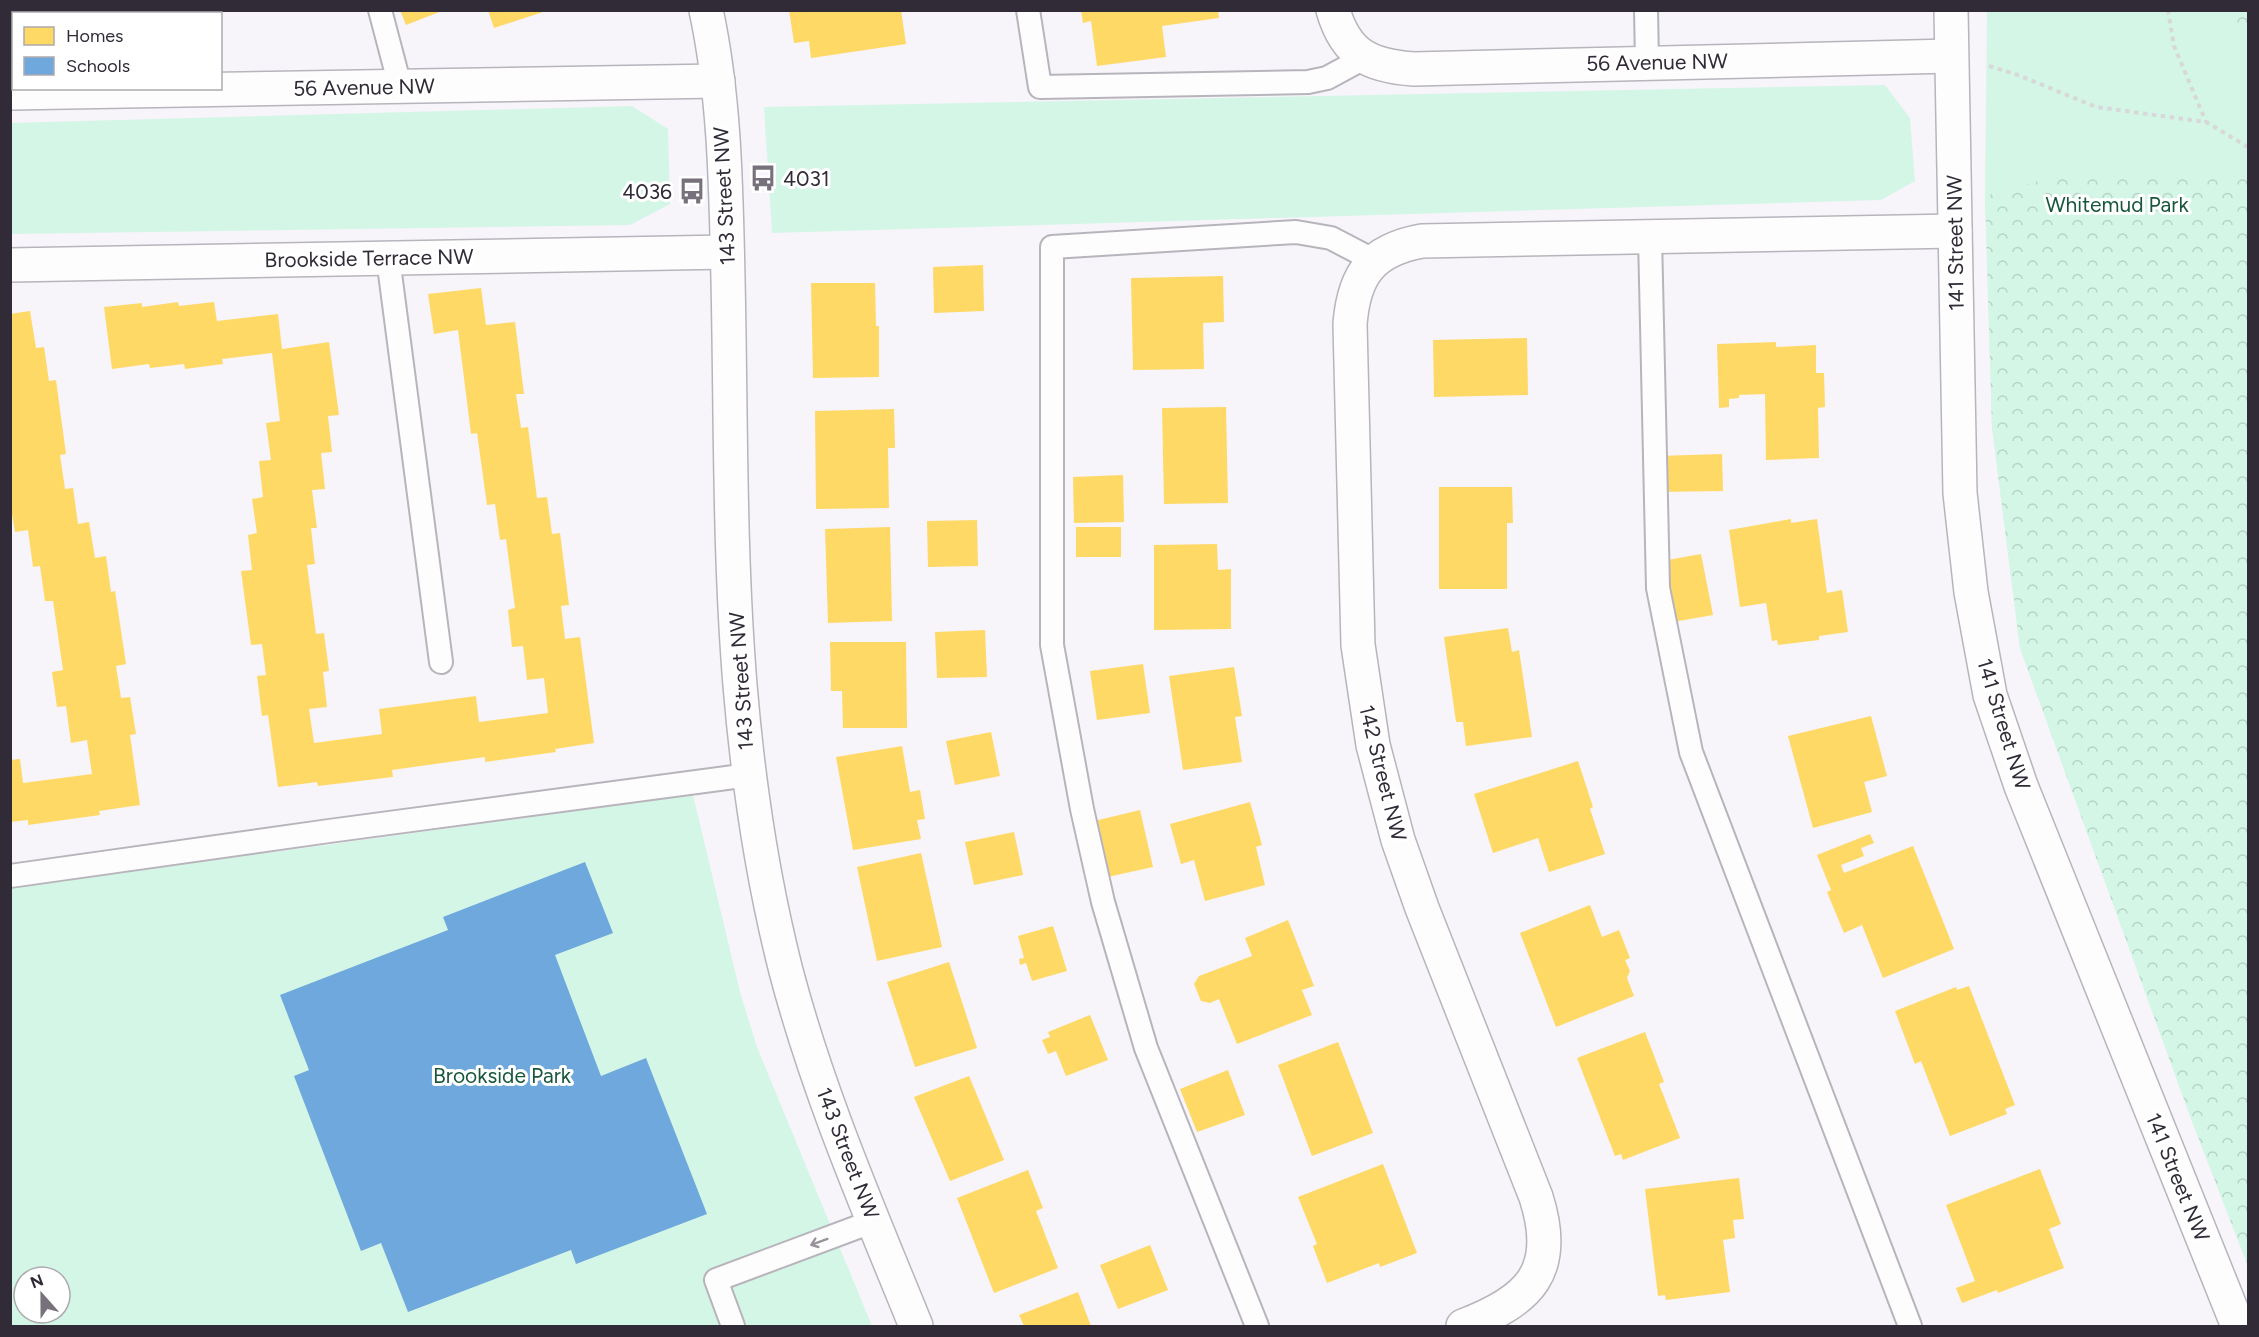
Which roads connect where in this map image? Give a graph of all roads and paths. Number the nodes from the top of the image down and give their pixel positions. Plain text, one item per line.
1 (380, 10) edge
2 (706, 10) edge
3 (1028, 10) edge
4 (1333, 10) edge
5 (1646, 10) edge
6 (1951, 10) edge
7 (2168, 10) edge
8 (1952, 56) junction
9 (1364, 58) junction
10 (1647, 62) junction
11 (718, 81) junction
12 (400, 86) junction
13 (222, 89) edge
14 (177, 90) edge
15 (10, 93) edge
16 (2206, 122) junction
17 (2248, 147) edge
18 (1954, 231) junction
19 (1650, 237) junction
20 (728, 252) junction
21 (388, 258) junction
22 (1375, 261) junction
23 (10, 265) edge
24 (441, 662) dead end
25 (749, 775) junction
26 (10, 876) edge
27 (874, 1221) junction
28 (733, 1326) edge
29 (916, 1326) edge
30 (1257, 1326) edge
31 (1463, 1326) edge
32 (1910, 1326) edge
33 (2238, 1326) edge

1 - 12 lane
2 - 11 street, 143 Street NW
3 - 9 lane
4 - 9 street
5 - 10 lane
6 - 8 street, 141 Street NW
7 - 16 path
8 - 10 street, 56 Avenue NW
8 - 16 path
8 - 18 street, 141 Street NW
9 - 10 street, 56 Avenue NW
11 - 12 street, 56 Avenue NW
11 - 20 street, 143 Street NW
12 - 13 street, 56 Avenue NW
14 - 15 street, 56 Avenue NW
16 - 17 path
18 - 19 street
18 - 33 street, 141 Street NW
19 - 22 street
19 - 32 lane
20 - 21 street, Brookside Terrace NW
20 - 25 street, 143 Street NW
21 - 23 street, Brookside Terrace NW
21 - 24 lane
22 - 30 lane
22 - 31 street, 142 Street NW
25 - 26 lane
25 - 27 street, 143 Street NW
27 -> 28 lane
27 - 29 street, 143 Street NW

